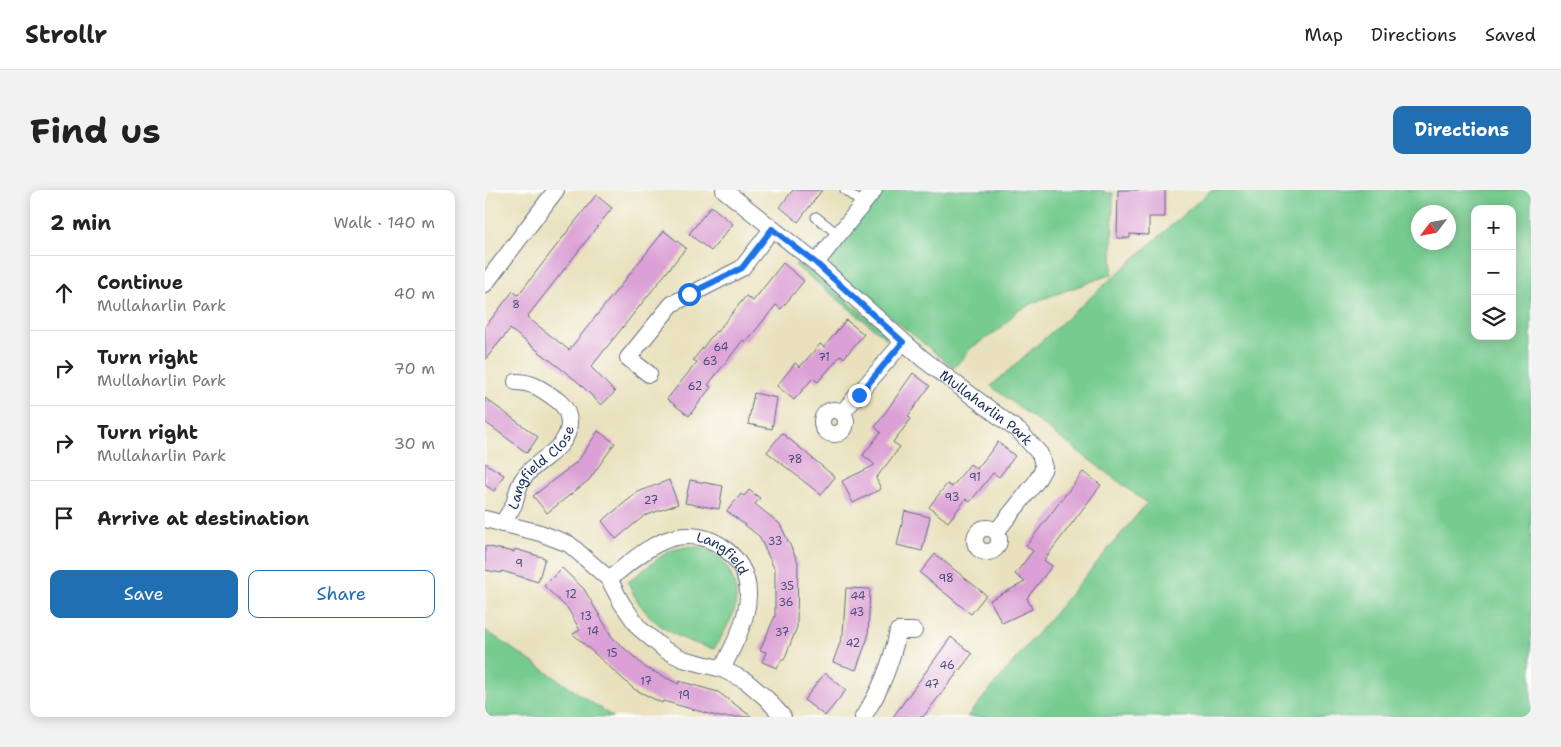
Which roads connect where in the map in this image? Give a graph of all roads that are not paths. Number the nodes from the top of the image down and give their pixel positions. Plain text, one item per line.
1 (557, 190) edge
2 (724, 190) edge
3 (845, 190) edge
4 (874, 190) edge
5 (863, 204) junction
6 (816, 217) dead end
7 (772, 229) junction
8 (839, 235) junction
9 (816, 263) junction
10 (489, 278) edge
11 (903, 342) junction
12 (649, 374) dead end
13 (516, 382) dead end
14 (842, 413) dead end
15 (485, 519) edge
16 (502, 524) junction
17 (996, 532) dead end
18 (609, 579) junction
19 (914, 631) dead end
20 (722, 669) junction
21 (783, 717) edge
22 (863, 717) edge

1 - 10 street
2 - 7 street, Mullaharlin Park
3 - 5 lane
4 - 5 street
5 - 8 street
6 - 8 lane
7 - 9 street, Mullaharlin Park
7 - 12 street
8 - 9 street
9 - 11 street, Mullaharlin Park
11 - 14 street
11 - 17 street, Mullaharlin Park
13 - 16 street, Langfield Close
15 - 16 street
16 - 18 street
18 - 20 street
18 - 20 street, Langfield
19 - 22 street
20 - 21 street

